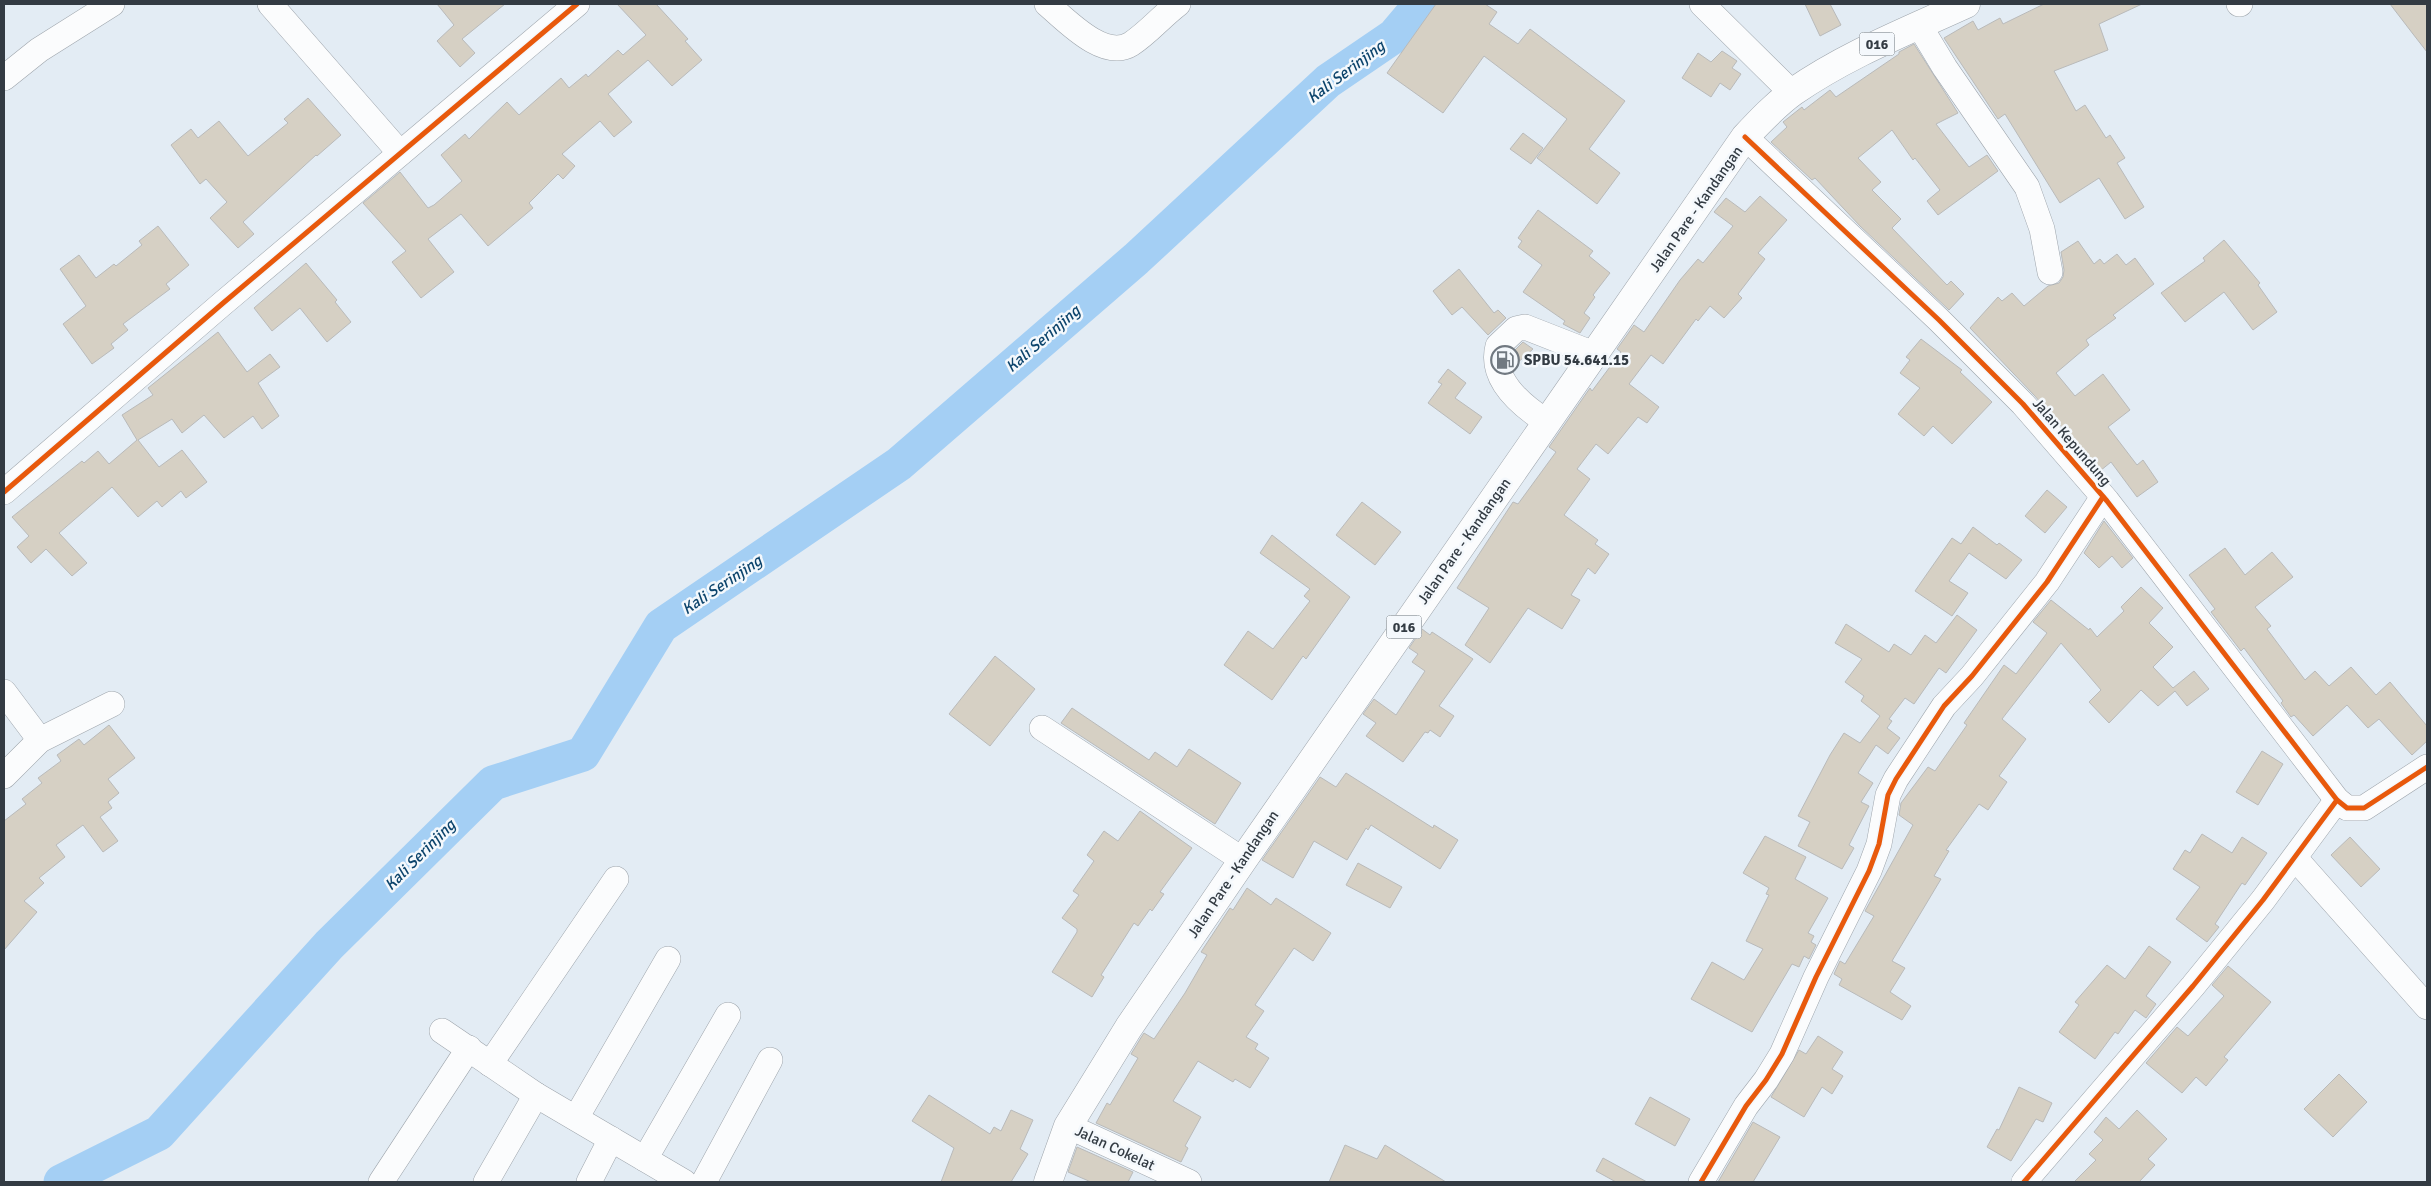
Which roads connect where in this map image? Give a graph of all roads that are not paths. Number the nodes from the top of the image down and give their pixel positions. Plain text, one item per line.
1 (112, 4) edge
2 (270, 4) edge
3 (577, 4) edge
4 (1046, 4) edge
5 (1178, 4) edge
6 (1702, 4) edge
7 (1966, 4) edge
8 (1919, 26) junction
9 (4, 78) edge
10 (1792, 93) junction
11 (1745, 137) junction
12 (400, 152) junction
13 (2050, 272) dead end
14 (1594, 354) junction
15 (1548, 422) junction
16 (4, 492) edge
17 (2102, 497) junction
18 (4, 692) edge
19 (112, 704) dead end
20 (1042, 728) dead end
21 (40, 740) junction
22 (2427, 767) edge
23 (4, 776) edge
24 (2337, 800) junction
25 (2295, 858) junction
26 (1242, 860) junction
27 (616, 879) dead end
28 (668, 959) dead end
29 (2427, 1007) edge
30 (728, 1015) dead end
31 (442, 1031) dead end
32 (469, 1048) junction
33 (770, 1060) dead end
34 (490, 1064) junction
35 (536, 1095) junction
36 (576, 1118) junction
37 (1068, 1126) junction
38 (611, 1139) junction
39 (645, 1159) junction
40 (671, 1179) edge
41 (381, 1182) edge
42 (486, 1182) edge
43 (589, 1182) edge
44 (704, 1182) edge
45 (1048, 1182) edge
46 (1189, 1182) edge
47 (1700, 1182) edge
48 (2024, 1182) edge

1 - 9 street
2 - 12 street
3 - 12 street
4 - 5 street
6 - 10 street
7 - 8 main road, 016
8 - 10 main road, 016
8 - 13 street
10 - 11 main road, Jalan Pare - Kandangan / 016
11 - 14 main road, Jalan Pare - Kandangan / 016
11 - 17 street, Jalan Kepundung
12 - 16 street
14 - 15 main road, Jalan Pare - Kandangan / 016
14 - 15 street
15 - 26 main road, Jalan Pare - Kandangan / 016
17 - 24 street, Jalan Kepundung
17 - 47 street
18 - 21 street
19 - 21 street
20 - 26 street
21 - 23 street
22 - 24 street
24 - 25 street
25 - 29 street
25 - 48 street
26 - 37 main road, Jalan Pare - Kandangan / 016
27 - 34 street
28 - 36 street
30 - 39 street
31 - 32 street
32 - 34 street
32 - 41 street
33 - 44 street
34 - 35 street
35 - 36 street
35 - 42 street
36 - 38 street
37 - 45 main road, Jalan Pare - Kandangan / 016
37 - 46 street, Jalan Cokelat
38 - 39 street
38 - 43 street
39 - 40 street

